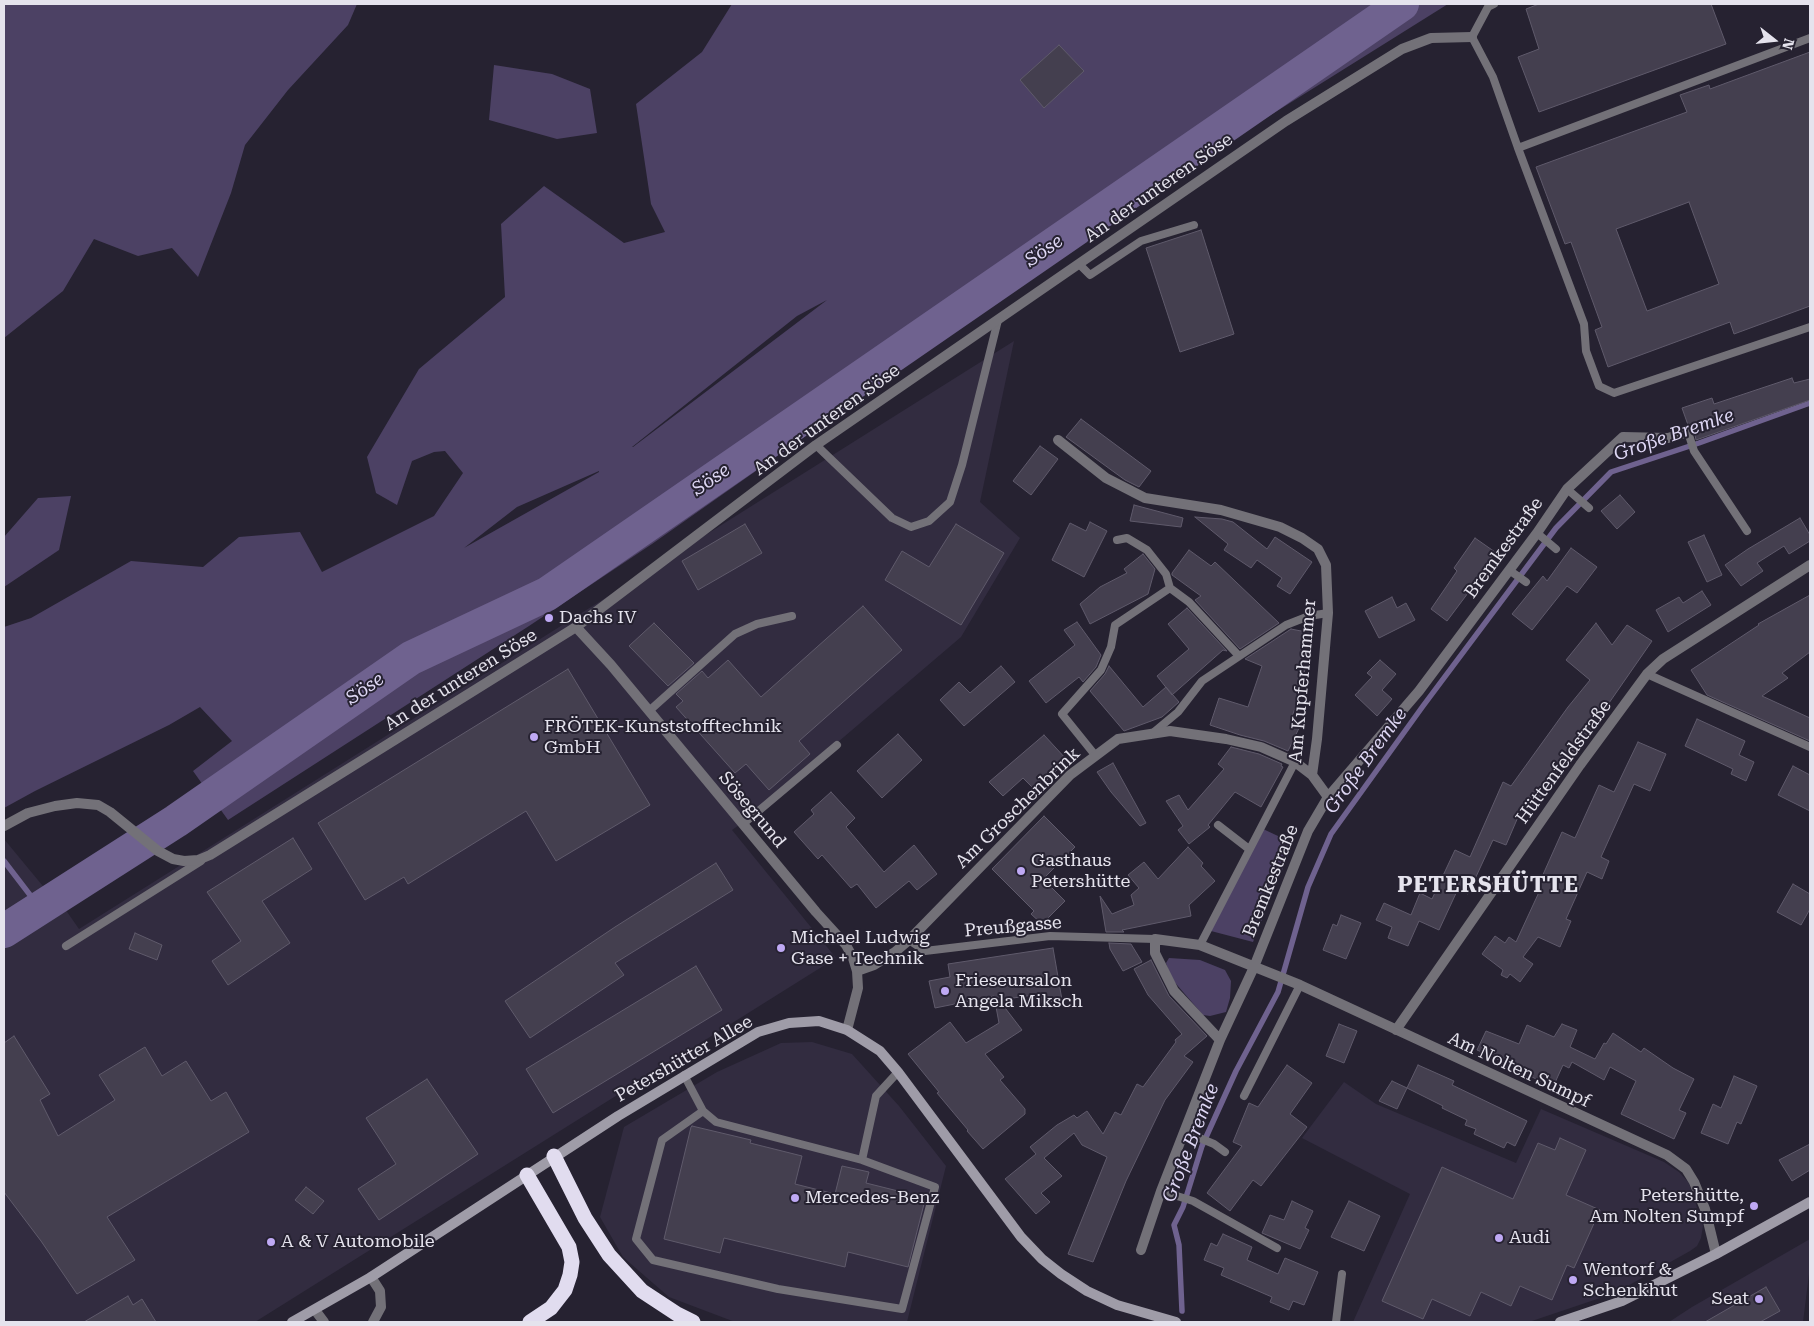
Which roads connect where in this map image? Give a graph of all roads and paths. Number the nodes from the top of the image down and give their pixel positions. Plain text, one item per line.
1 (1494, 4) edge
2 (1472, 37) junction
3 (1810, 38) edge
4 (1518, 148) junction
5 (1194, 225) dead end
6 (1079, 264) junction
7 (998, 320) junction
8 (1810, 327) edge
9 (1688, 432) joint
10 (1058, 440) dead end
11 (816, 445) junction
12 (1567, 489) junction
13 (1589, 508) dead end
14 (1747, 531) dead end
15 (1540, 536) junction
16 (1117, 540) dead end
17 (1556, 549) dead end
18 (1810, 565) edge
19 (1513, 573) junction
20 (1526, 582) dead end
21 (1170, 588) junction
22 (1328, 613) junction
23 (792, 616) dead end
24 (576, 627) junction
25 (1239, 656) junction
26 (1647, 674) junction
27 (649, 710) junction
28 (1154, 732) junction
29 (838, 745) dead end
30 (1810, 747) edge
31 (1095, 755) junction
32 (1295, 762) junction
33 (1312, 775) junction
34 (1328, 797) junction
35 (743, 824) junction
36 (5, 825) edge
37 (1218, 825) dead end
38 (1249, 849) junction
39 (210, 855) junction
40 (1155, 939) junction
41 (908, 940) junction
42 (1200, 944) junction
43 (66, 946) dead end
44 (1254, 967) junction
45 (857, 971) junction
46 (1295, 983) junction
47 (847, 1030) junction
48 (1396, 1030) junction
49 (1220, 1040) junction
50 (898, 1072) junction
51 (684, 1075) junction
52 (1244, 1096) dead end
53 (703, 1112) junction
54 (1185, 1132) junction
55 (1225, 1152) dead end
56 (554, 1156) junction
57 (862, 1160) junction
58 (527, 1175) junction
59 (1161, 1191) junction
60 (1810, 1202) edge
61 (1278, 1248) dead end
62 (1141, 1250) dead end
63 (1716, 1254) junction
64 (1342, 1274) dead end
65 (371, 1277) junction
66 (314, 1310) junction
67 (292, 1322) edge
68 (324, 1322) edge
69 (373, 1322) edge
70 (530, 1322) edge
71 (693, 1322) edge
72 (1176, 1322) edge
73 (1336, 1322) edge
74 (1560, 1322) edge

1 - 2 lane
2 - 4 lane
2 - 6 street, An der unteren Söse
3 - 4 lane
4 - 8 lane
5 - 6 lane
6 - 7 street, An der unteren Söse
7 - 11 street, An der unteren Söse
7 - 11 lane
9 - 12 street, Bremkestraße
9 - 14 lane
10 - 22 street, Am Kupferhammer
11 - 24 street, An der unteren Söse
12 - 13 lane
12 - 15 street, Bremkestraße
15 - 17 lane
15 - 19 street, Bremkestraße
16 - 21 lane
18 - 26 street, Hüttenfeldstraße
19 - 20 lane
19 - 34 street, Bremkestraße
21 - 25 lane
21 - 31 lane
22 - 25 lane
22 - 33 street, Am Kupferhammer
23 - 27 lane
24 - 27 street, Sösegrund
24 - 39 street, An der unteren Söse
25 - 28 lane
26 - 30 lane
26 - 48 street, Hüttenfeldstraße
27 - 35 street, Sösegrund
28 - 31 street, Am Groschenbrink
28 - 32 street, Am Groschenbrink
29 - 35 lane
31 - 41 street, Am Groschenbrink
32 - 33 street, Am Groschenbrink
32 - 38 lane
33 - 34 street, Am Groschenbrink
34 - 44 street, Bremkestraße
35 - 45 street, Sösegrund
36 - 39 street, An der unteren Söse
37 - 38 lane
38 - 42 lane
39 - 43 lane, An der unteren Söse
40 - 41 lane, Preußgasse
40 - 42 street, Am Nolten Sumpf
40 - 49 street
41 - 45 street, Am Groschenbrink
42 - 44 street, Am Nolten Sumpf
44 - 46 street, Am Nolten Sumpf
44 - 49 street, Bremkestraße
45 - 47 street, Sösegrund
46 - 48 street, Am Nolten Sumpf
46 - 52 lane
47 - 50 street, Petershütter Allee
47 - 51 street, Petershütter Allee
48 - 63 street, Am Nolten Sumpf
49 - 54 street, Bremkestraße
50 - 57 lane
50 - 72 street, Petershütter Allee
51 - 53 lane
51 - 56 street, Petershütter Allee
53 - 57 lane
53 - 57 lane
54 - 55 lane
54 - 59 street, Bremkestraße
56 - 58 street, Petershütter Allee
56 - 71 highway
58 - 65 street, Petershütter Allee
58 - 70 highway
59 - 61 lane
59 - 62 street, Bremkestraße
60 - 63 street
63 - 74 street
64 - 73 lane
65 - 66 street, Petershütter Allee
65 - 69 street
66 - 67 street, Petershütter Allee
66 - 68 street

